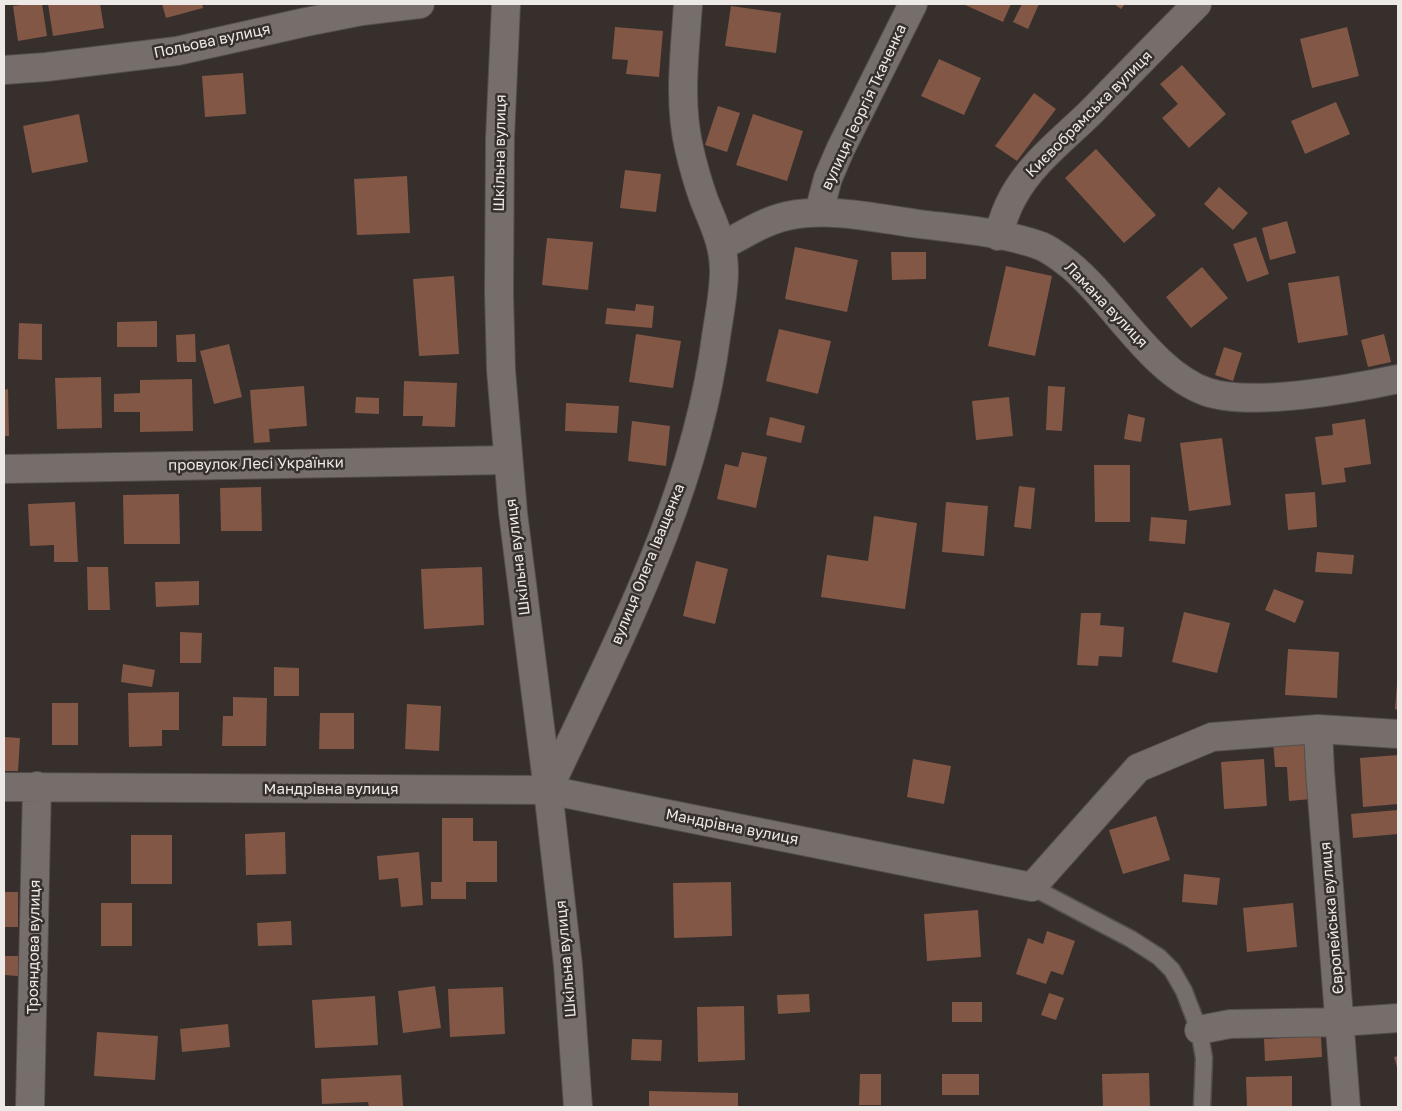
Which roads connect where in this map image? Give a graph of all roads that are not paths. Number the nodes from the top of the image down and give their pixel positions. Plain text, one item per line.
1 (420, 4) edge
2 (506, 4) edge
3 (688, 4) edge
4 (914, 4) edge
5 (1197, 4) edge
6 (4, 70) edge
7 (819, 212) junction
8 (998, 236) junction
9 (722, 246) junction
10 (1398, 379) edge
11 (508, 460) junction
12 (4, 469) edge
13 (1318, 729) junction
14 (1398, 734) edge
15 (37, 786) junction
16 (4, 787) edge
17 (548, 790) junction
18 (1032, 887) junction
19 (1398, 1018) edge
20 (1340, 1022) junction
21 (1199, 1030) junction
22 (30, 1107) edge
23 (578, 1107) edge
24 (1202, 1107) edge
25 (1346, 1107) edge

1 - 6 street, Польова вулиця
2 - 11 street, Шкільна вулиця
3 - 9 street, вулиця Олега Іващенка
4 - 7 street, вулиця Георгія Ткаченка
5 - 8 street, Києвобрамська вулиця
7 - 8 street, Ламана вулиця
7 - 9 street, Ламана вулиця
8 - 10 street, Ламана вулиця
9 - 17 street, вулиця Олега Іващенка
11 - 12 street, провулок Лесі Українки
11 - 17 street, Шкільна вулиця
13 - 14 street
13 - 18 street
13 - 20 street, Європейська вулиця
15 - 16 street, Мандрівна вулиця
15 - 17 street, Мандрівна вулиця
15 - 22 street, Трояндова вулиця
17 - 18 street, Мандрівна вулиця
17 - 23 street, Шкільна вулиця
18 - 21 lane
19 - 20 street
20 - 21 street
20 - 25 street, Європейська вулиця
21 - 24 lane

